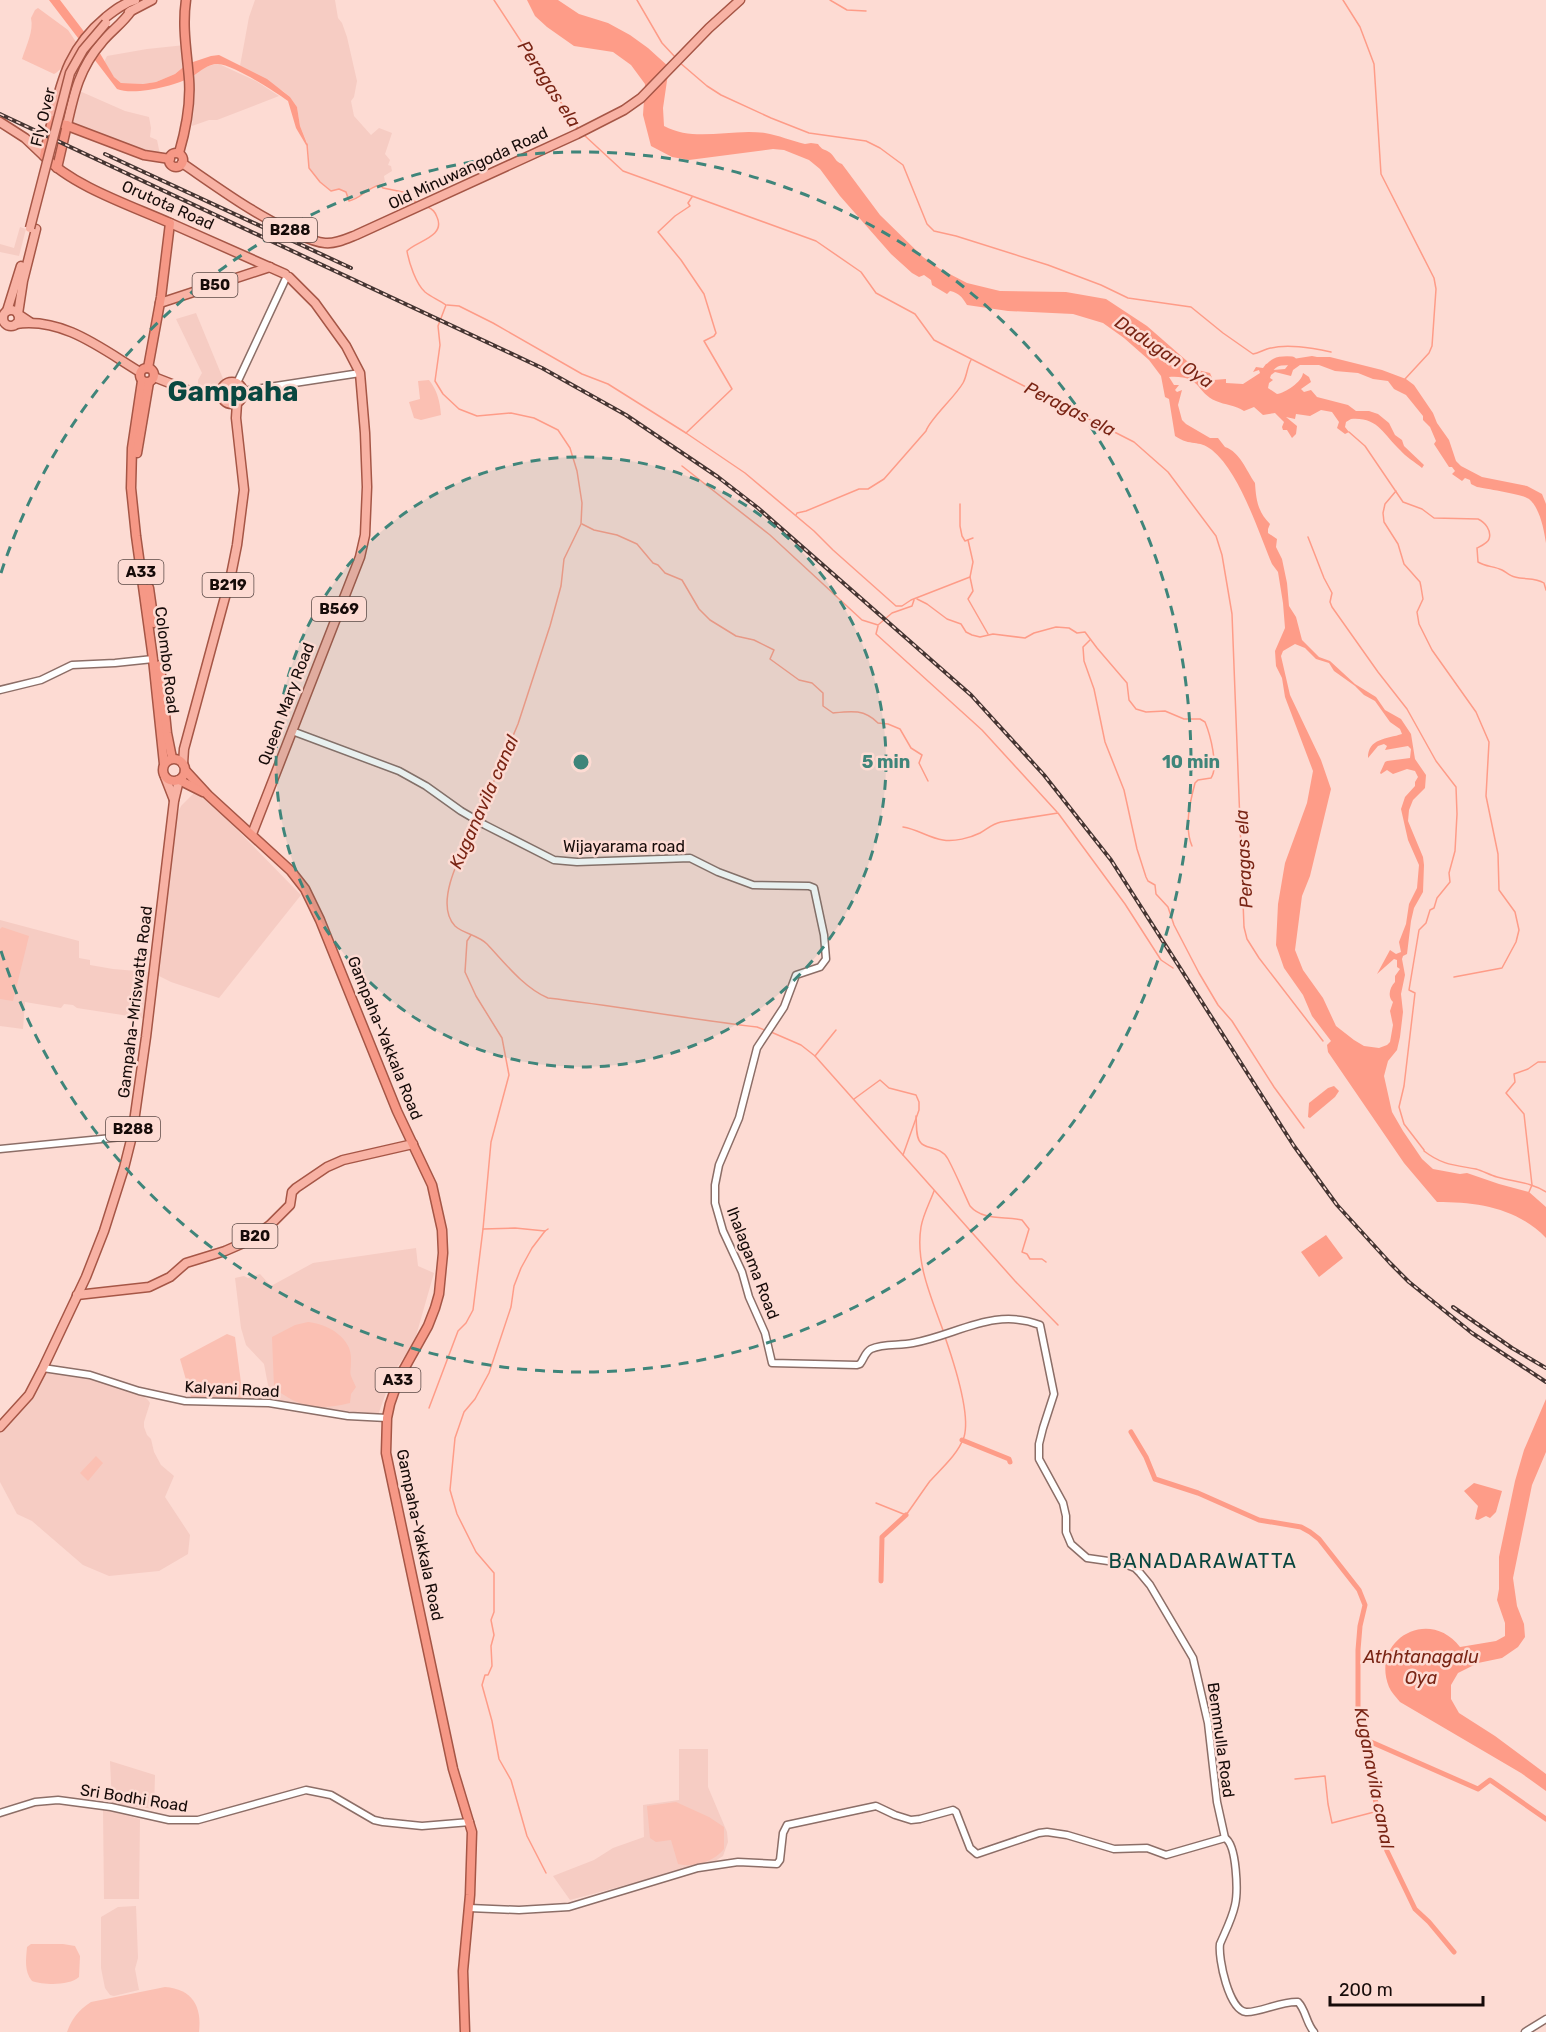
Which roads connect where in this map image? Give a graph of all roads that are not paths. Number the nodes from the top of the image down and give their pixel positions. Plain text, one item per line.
1 (136, 0) edge
2 (152, 0) edge
3 (179, 0) edge
4 (186, 0) edge
5 (740, 0) edge
6 (132, 11) junction
7 (184, 15) junction
8 (108, 25) junction
9 (52, 120) junction
10 (0, 122) edge
11 (67, 125) junction
12 (179, 153) junction
13 (44, 156) junction
14 (170, 159) junction
15 (182, 163) junction
16 (57, 168) junction
17 (170, 223) junction
18 (29, 244) junction
19 (270, 267) junction
20 (287, 276) junction
21 (160, 303) junction
22 (18, 314) junction
23 (4, 315) edge
24 (31, 322) junction
25 (16, 324) junction
26 (360, 373) junction
27 (147, 376) junction
28 (237, 383) junction
29 (243, 391) junction
30 (221, 393) junction
31 (232, 403) junction
32 (156, 658) junction
33 (0, 690) edge
34 (292, 731) junction
35 (184, 749) junction
36 (170, 760) junction
37 (184, 767) junction
38 (165, 777) junction
39 (179, 780) junction
40 (208, 795) junction
41 (174, 801) junction
42 (252, 834) junction
43 (769, 1027) joint
44 (132, 1136) junction
45 (413, 1144) junction
46 (0, 1149) edge
47 (77, 1295) junction
48 (945, 1333) joint
49 (43, 1368) junction
50 (387, 1418) junction
51 (0, 1427) edge
52 (0, 1813) edge
53 (470, 1822) junction
54 (1226, 1838) junction
55 (469, 1908) junction
56 (1546, 2019) edge
57 (465, 2032) edge
58 (1314, 2032) edge
59 (1525, 2032) edge

1 - 8 main road
1 - 9 main road
2 - 6 main road
3 - 7 highway
4 - 7 highway
5 - 15 main road, Old Minuwangoda Road / B288
6 - 8 main road
6 - 11 main road
7 - 12 highway
8 - 18 main road, Fly Over, bridge
9 - 11 highway
9 - 13 highway
10 - 13 main road
11 - 14 highway
11 - 16 highway
12 - 14 highway
12 - 15 highway
13 - 16 highway, Orutota Road
14 - 15 highway
16 - 17 highway, Orutota Road
17 - 19 main road, Orutota Road / B569
17 - 21 highway, Colombo Road / A33
18 - 22 main road
18 - 23 main road
19 - 20 main road, Orutota Road / B569
19 - 21 main road, B50
20 - 26 main road, B569
20 - 28 street
21 - 27 highway, Colombo Road / A33
22 - 23 main road
22 - 24 main road
22 - 25 main road
23 - 25 main road
24 - 25 main road
24 - 27 main road
26 - 29 street
26 - 34 main road, Queen Mary Road / B569
27 - 30 main road
27 - 32 highway, Colombo Road / A33
28 - 29 main road
28 - 30 main road
29 - 31 main road
30 - 31 main road
31 - 35 main road, B219
32 - 33 street
32 - 36 highway, Colombo Road / A33
34 - 42 main road, Queen Mary Road / B569
34 - 43 street, Wijayarama road
35 - 36 main road
35 - 37 main road, B219
36 - 37 highway
36 - 38 highway
37 - 39 highway
37 - 40 highway, Gampaha-Yakkala Road / A33
38 - 39 highway
38 - 41 main road, Gampaha-Mriswatta Road / B288
39 - 40 highway, Gampaha-Yakkala Road / A33
39 - 41 main road, Gampaha-Mriswatta Road / B288
40 - 42 highway, Gampaha-Yakkala Road / A33
41 - 44 main road, Gampaha-Mriswatta Road / B288
42 - 45 highway, Gampaha-Yakkala Road / A33
43 - 48 street, Ihalagama Road
44 - 46 street
44 - 47 main road, Gampaha-Mriswatta Road / B288
45 - 47 main road, B20
45 - 50 highway, Gampaha-Yakkala Road / A33
47 - 49 main road, Gampaha-Mriswatta Road / B288
48 - 54 street, Bemmulla Road
49 - 50 street, Kalyani Road
49 - 51 main road, Gampaha-Mriswatta Road / B288
50 - 53 highway, Gampaha-Yakkala Road / A33
52 - 53 street, Sri Bodhi Road
53 - 55 highway, Gampaha-Yakkala Road / A33
54 - 55 street
54 - 58 street, Bemmulla Road
55 - 57 highway, Gampaha-Yakkala Road / A33
56 - 59 street

